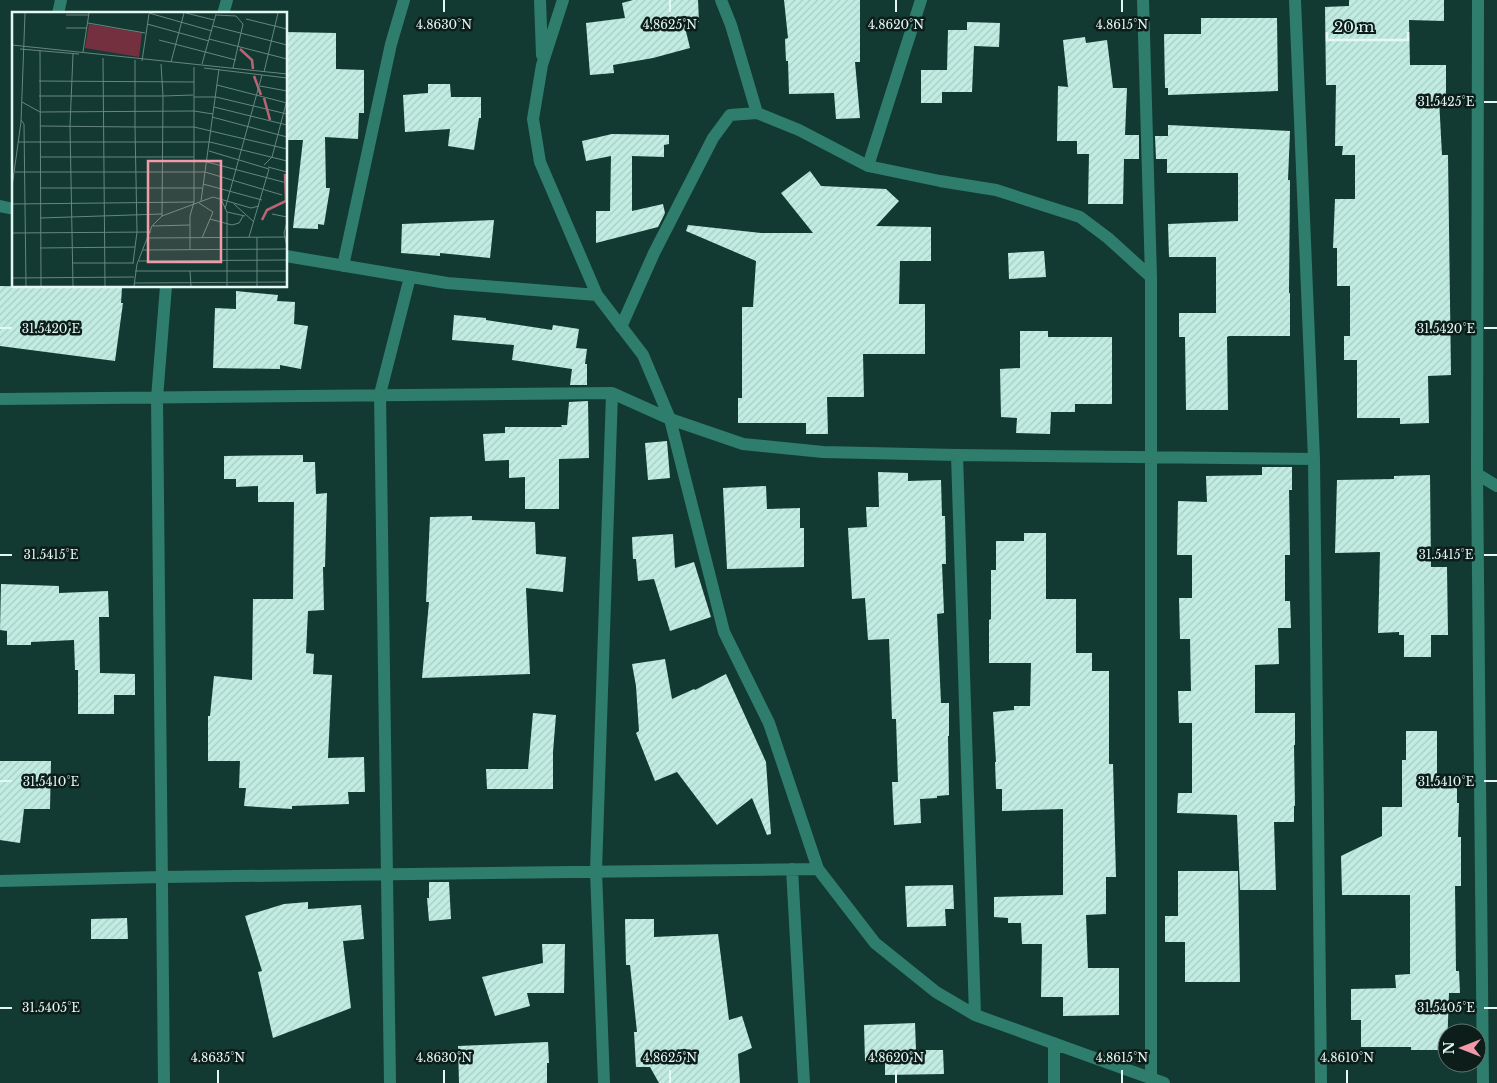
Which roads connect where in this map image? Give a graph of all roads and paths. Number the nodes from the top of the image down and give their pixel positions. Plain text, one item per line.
1 (404, 0) edge
2 (540, 0) edge
3 (563, 0) edge
4 (721, 0) edge
5 (921, 0) edge
6 (1143, 0) edge
7 (1295, 0) edge
8 (1478, 0) edge
9 (542, 65) junction
10 (757, 112) junction
11 (868, 166) junction
12 (288, 256) edge
13 (343, 266) junction
14 (410, 276) junction
15 (1151, 278) junction
16 (166, 288) edge
17 (597, 295) junction
18 (621, 327) junction
19 (612, 392) junction
20 (380, 394) junction
21 (157, 398) junction
22 (0, 399) edge
23 (670, 419) junction
24 (957, 455) junction
25 (1151, 456) junction
26 (1314, 459) junction
27 (1478, 474) junction
28 (1497, 486) edge
29 (792, 869) junction
30 (818, 869) junction
31 (596, 872) junction
32 (162, 877) junction
33 (0, 882) edge
34 (975, 1015) junction
35 (1054, 1043) junction
36 (1151, 1077) junction
37 (164, 1083) edge
38 (390, 1083) edge
39 (604, 1083) edge
40 (804, 1083) edge
41 (1054, 1083) edge
42 (1164, 1083) edge
43 (1321, 1083) edge
44 (1483, 1083) edge

1 - 13 street
2 - 9 street
3 - 9 street
4 - 10 street
5 - 11 street
6 - 15 street
7 - 26 street
8 - 27 street
9 - 17 street
10 - 11 street
10 - 18 street
11 - 15 street
12 - 13 street
13 - 14 street
14 - 17 street
14 - 20 street
15 - 25 street
16 - 21 street
17 - 18 street
18 - 23 street
19 - 20 street
19 - 23 street
19 - 31 street
20 - 21 street
20 - 38 street
21 - 22 street
21 - 32 street
23 - 24 street
23 - 30 street
24 - 25 street
24 - 34 street
25 - 26 street
25 - 36 street
26 - 43 street
27 - 28 street
27 - 44 street
29 - 30 street
29 - 31 street
29 - 40 street
30 - 34 street
31 - 32 street
31 - 39 street
32 - 33 street
32 - 37 street
34 - 35 street
35 - 36 street
35 - 41 street
36 - 42 street

